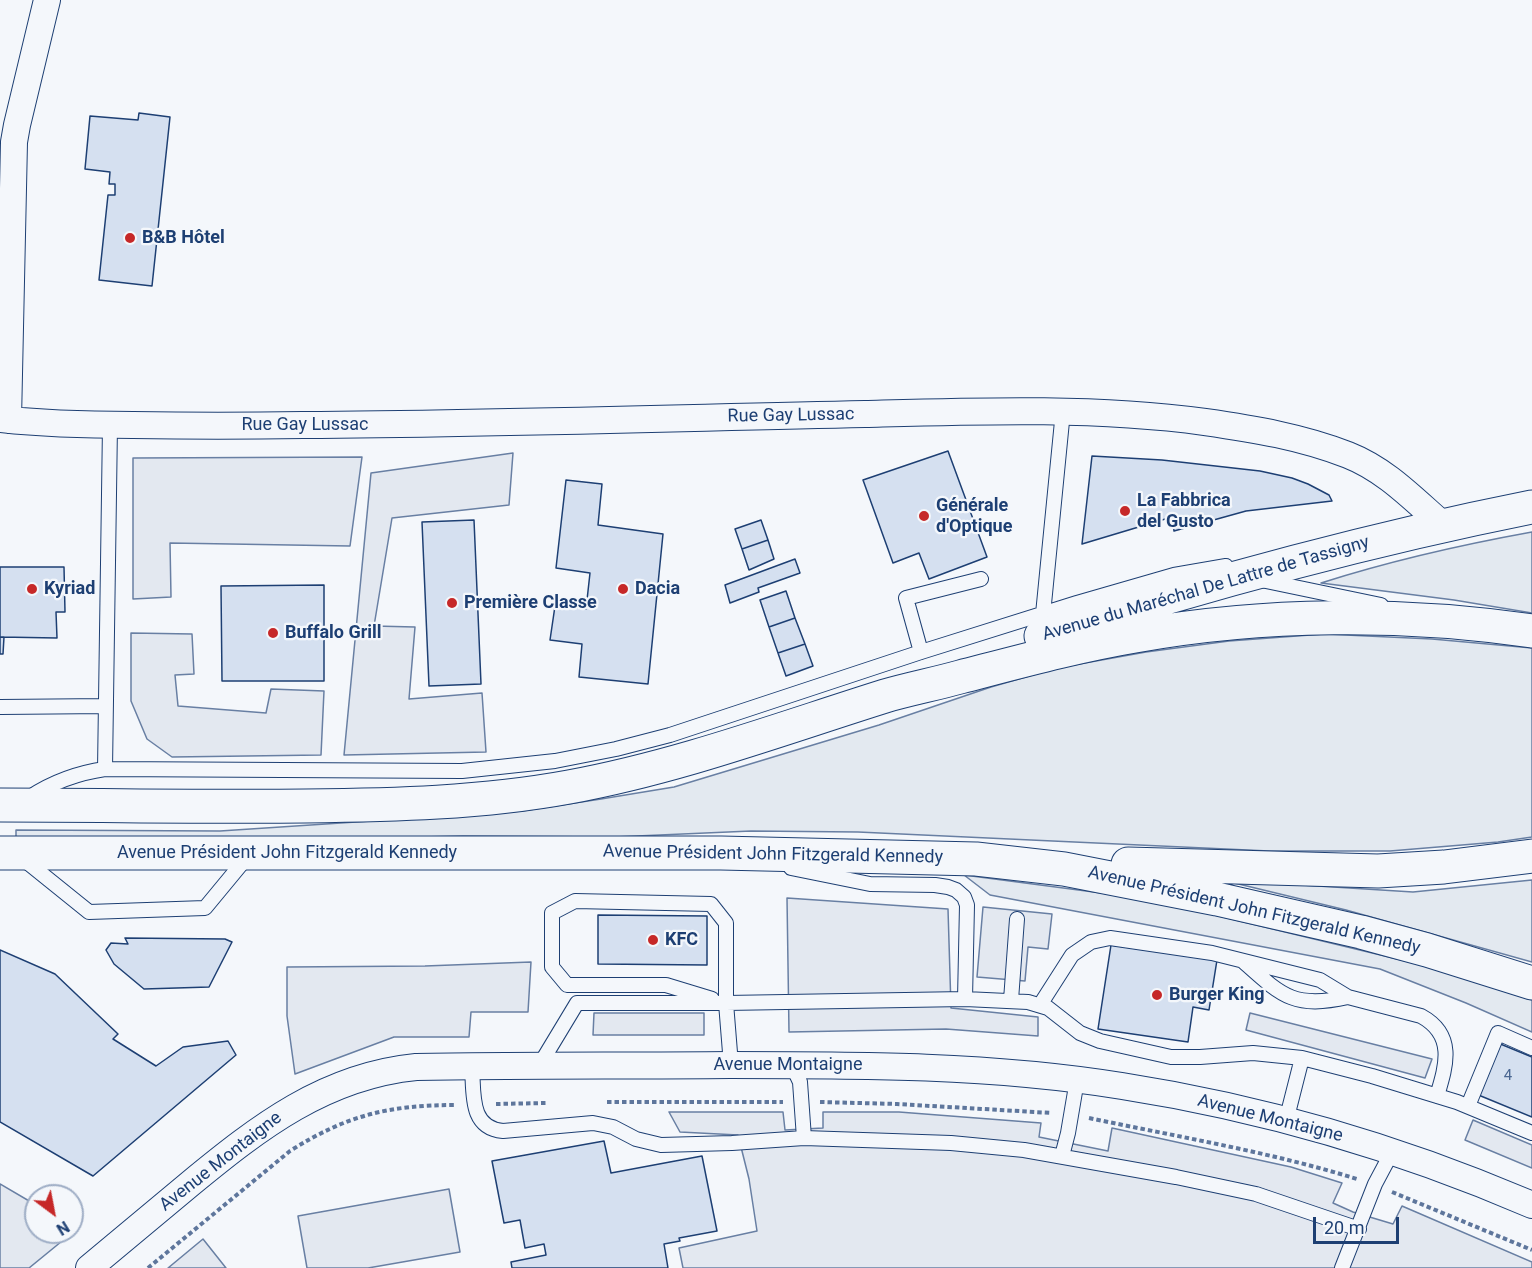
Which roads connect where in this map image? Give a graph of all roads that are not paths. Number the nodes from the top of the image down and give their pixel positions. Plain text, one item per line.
1 (47, 0) edge
2 (1063, 411) junction
3 (4, 419) edge
4 (110, 425) junction
5 (1532, 507) edge
6 (1443, 525) junction
7 (1362, 545) junction
8 (1194, 571) junction
9 (1243, 577) junction
10 (981, 579) dead end
11 (1043, 614) junction
12 (1477, 625) junction
13 (1532, 631) edge
14 (921, 652) junction
15 (888, 695) junction
16 (106, 706) junction
17 (0, 707) edge
18 (105, 769) junction
19 (6, 811) edge
20 (8, 853) edge
21 (251, 853) junction
22 (721, 853) junction
23 (1532, 856) edge
24 (976, 859) junction
25 (1017, 919) dead end
26 (1242, 960) junction
27 (1532, 982) edge
28 (1348, 997) junction
29 (965, 999) junction
30 (1011, 1000) junction
31 (726, 1003) junction
32 (1040, 1005) junction
33 (1532, 1048) edge
34 (1302, 1058) junction
35 (731, 1065) junction
36 (792, 1065) junction
37 (539, 1066) junction
38 (472, 1067) junction
39 (1077, 1080) junction
40 (1437, 1096) junction
41 (1468, 1106) junction
42 (1286, 1121) junction
43 (1532, 1133) edge
44 (804, 1138) junction
45 (1392, 1152) junction
46 (1062, 1156) junction
47 (1532, 1206) edge
48 (1359, 1229) junction
49 (89, 1268) edge
50 (1342, 1268) edge

1 - 3 street
2 - 4 street, Rue Gay Lussac
2 - 6 street, Rue Gay Lussac
2 - 11 lane
3 - 4 street, Rue Gay Lussac
4 - 16 lane
5 - 6 main road, Avenue du Maréchal De Lattre de Tassigny
6 - 7 main road, Avenue du Maréchal De Lattre de Tassigny
7 - 8 lane
7 - 9 main road, Avenue du Maréchal De Lattre de Tassigny
8 - 9 lane
8 - 11 lane
9 - 12 lane
9 - 15 main road, Avenue du Maréchal De Lattre de Tassigny
10 - 14 lane
11 - 14 lane
12 - 13 main road, Avenue Président John Fitzgerald Kennedy
12 - 15 main road, Avenue Président John Fitzgerald Kennedy
14 - 18 lane
15 - 19 main road, Avenue Président John Fitzgerald Kennedy
16 - 17 lane
16 - 18 lane
18 - 19 lane
20 - 21 main road, Avenue Président John Fitzgerald Kennedy
20 - 21 lane
21 - 22 main road, Avenue Président John Fitzgerald Kennedy
22 - 24 main road, Avenue Président John Fitzgerald Kennedy
22 - 29 lane
23 - 24 main road
24 - 27 main road, Avenue Président John Fitzgerald Kennedy
25 - 30 lane
26 - 28 lane
26 - 28 lane
26 - 32 lane
28 - 40 lane
29 - 30 lane
29 - 31 lane
30 - 32 lane
31 - 31 lane
31 - 35 lane
31 - 37 lane
32 - 34 lane
33 - 41 lane
34 - 40 lane
34 - 42 lane
35 - 36 street, Avenue Montaigne
35 - 37 street, Avenue Montaigne
36 - 39 street, Avenue Montaigne
36 - 44 lane
37 - 38 street, Avenue Montaigne
38 - 44 lane
38 - 49 street, Avenue Montaigne
39 - 42 street, Avenue Montaigne
39 - 46 lane
40 - 41 lane
41 - 43 lane
42 - 45 street, Avenue Montaigne
44 - 46 lane
45 - 47 street, Avenue Montaigne
45 - 48 lane
46 - 48 lane
48 - 50 lane

